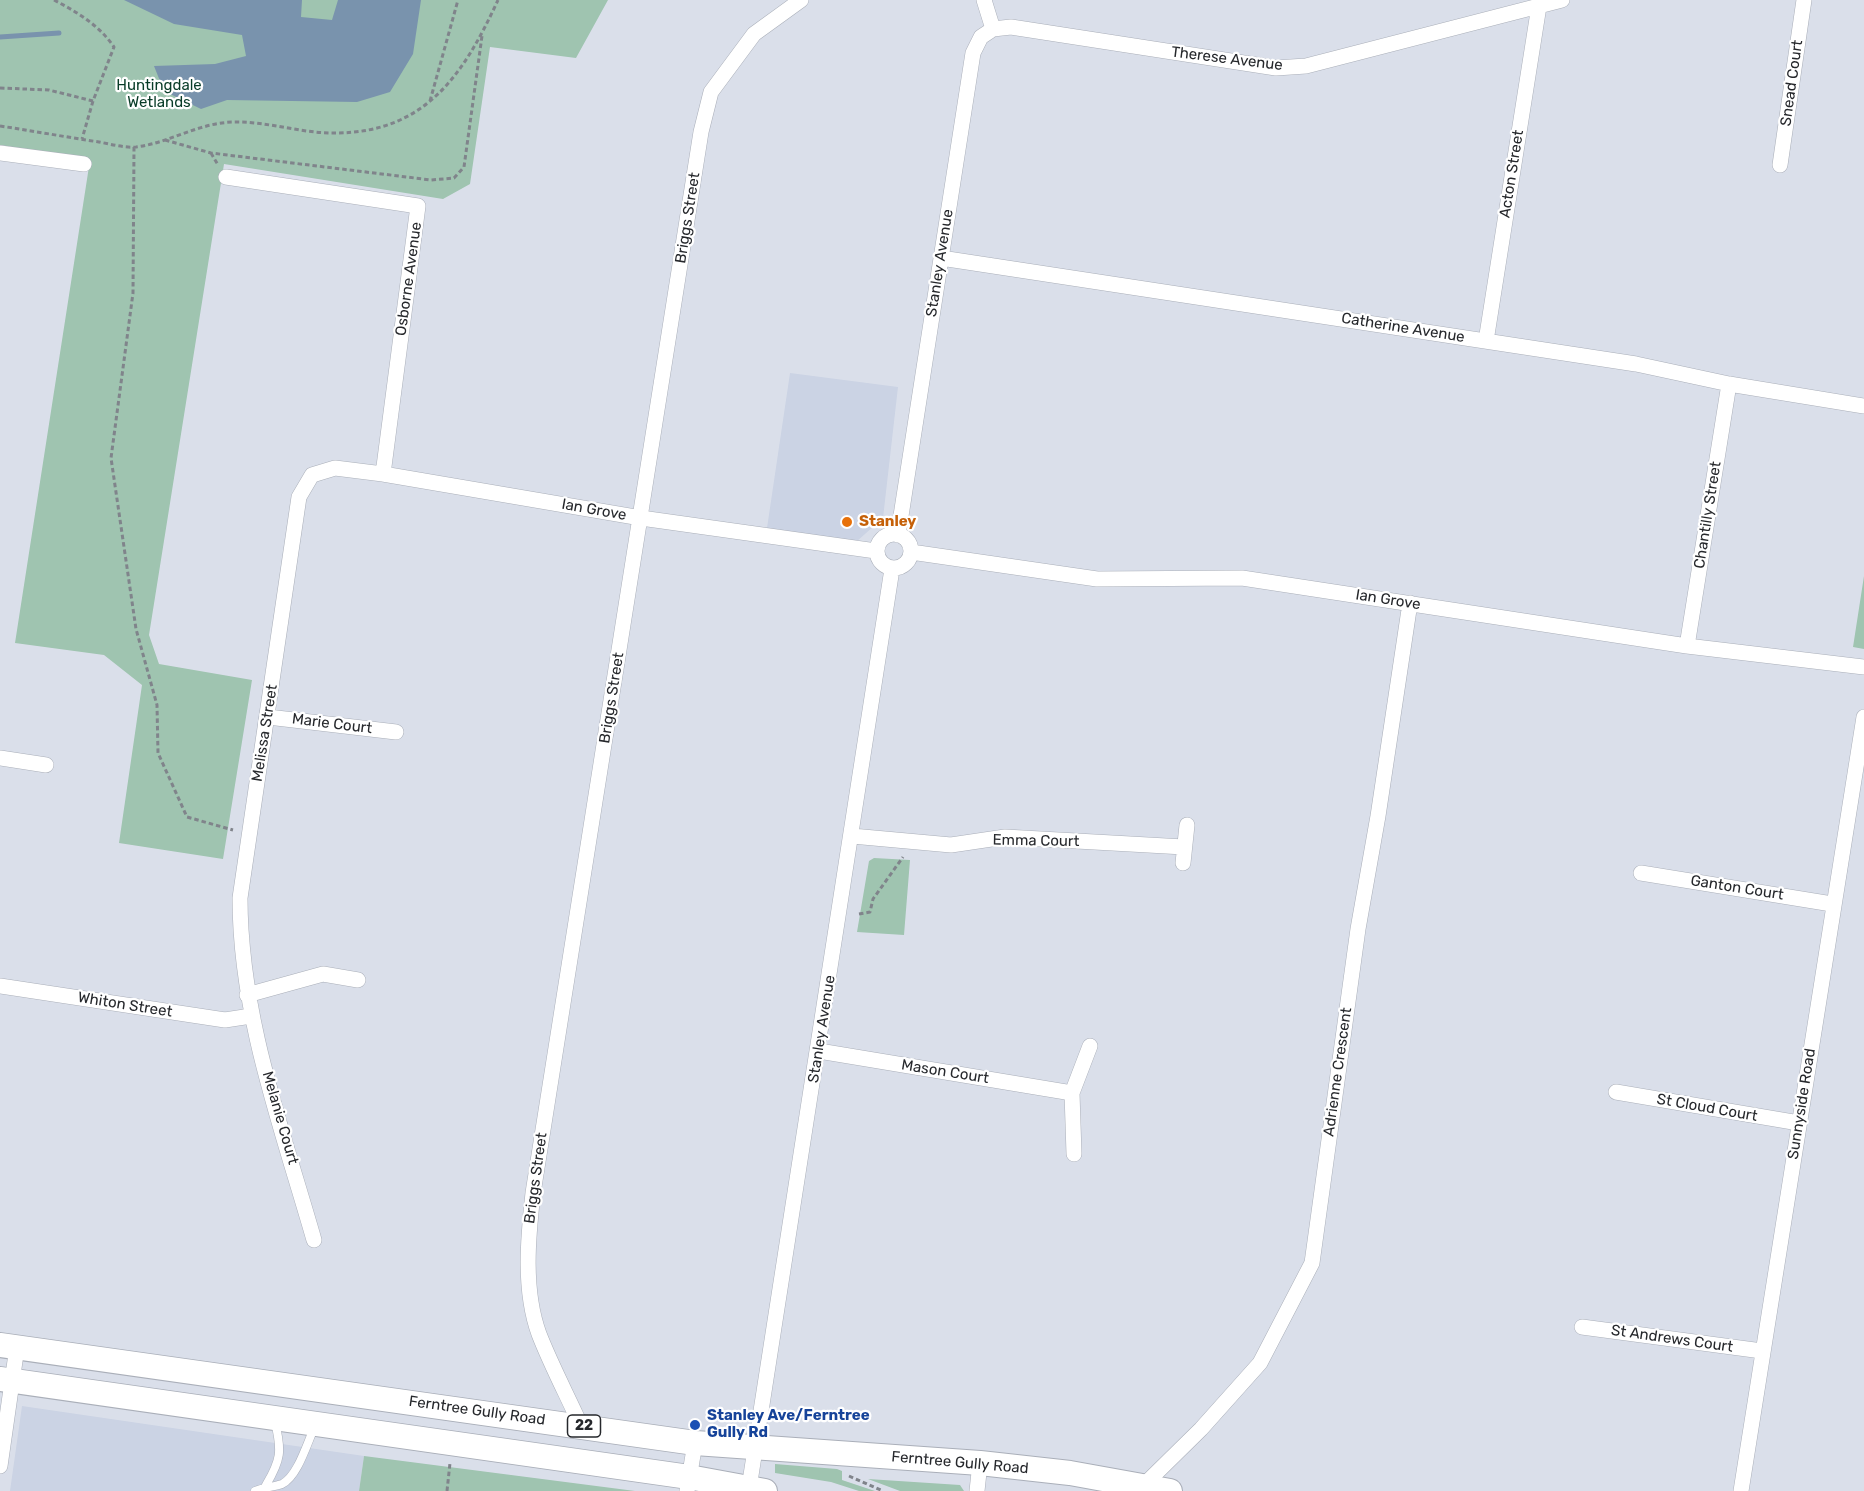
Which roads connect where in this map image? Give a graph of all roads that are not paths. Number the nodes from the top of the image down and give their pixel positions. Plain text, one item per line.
1 (801, 0) edge
2 (984, 0) edge
3 (1562, 0) edge
4 (1804, 0) edge
5 (1539, 6) junction
6 (993, 29) junction
7 (0, 153) edge
8 (84, 164) dead end
9 (1780, 165) dead end
10 (226, 177) dead end
11 (941, 258) junction
12 (1486, 341) junction
13 (1729, 384) junction
14 (1864, 406) edge
15 (383, 474) junction
16 (312, 475) joint
17 (641, 518) junction
18 (898, 535) junction
19 (876, 551) junction
20 (911, 552) junction
21 (892, 569) junction
22 (1410, 603) junction
23 (1687, 646) junction
24 (1864, 667) edge
25 (268, 717) junction
26 (1864, 717) edge
27 (396, 732) dead end
28 (0, 758) edge
29 (46, 765) dead end
30 (1187, 825) dead end
31 (852, 836) junction
32 (1641, 873) dead end
33 (1832, 904) junction
34 (358, 980) dead end
35 (0, 986) edge
36 (248, 995) junction
37 (250, 1016) junction
38 (1090, 1046) dead end
39 (819, 1051) junction
40 (1616, 1092) dead end
41 (1072, 1093) junction
42 (1799, 1123) junction
43 (1074, 1154) dead end
44 (314, 1240) dead end
45 (1582, 1327) dead end
46 (9, 1346) edge
47 (1762, 1351) junction
48 (7, 1380) edge
49 (274, 1419) junction
50 (316, 1425) junction
51 (581, 1426) junction
52 (695, 1443) junction
53 (755, 1449) junction
54 (980, 1463) junction
55 (0, 1466) edge
56 (688, 1484) edge
57 (266, 1485) junction
58 (1144, 1485) junction
59 (757, 1490) edge
60 (255, 1491) edge
61 (977, 1491) edge
62 (1170, 1491) edge
63 (1741, 1491) edge

1 - 17 street, Briggs Street
2 - 6 street
3 - 5 street, Therese Avenue
4 - 9 street, Snead Court
5 - 6 street, Therese Avenue
5 - 12 street, Acton Street
6 - 11 street, Stanley Avenue
7 - 8 street
10 - 15 street, Osborne Avenue
11 - 12 street, Catherine Avenue
11 - 18 street, Stanley Avenue
12 - 13 street, Catherine Avenue
13 - 14 street, Catherine Avenue
13 - 23 street, Chantilly Street
15 - 16 street, Ian Grove
15 - 17 street, Ian Grove
16 - 25 street, Melissa Street
17 - 19 street, Ian Grove
17 - 51 street, Briggs Street
18 - 19 street
18 - 20 street
19 - 21 street
20 - 21 street
20 - 22 street, Ian Grove
21 - 31 street, Stanley Avenue
22 - 23 street, Ian Grove
22 - 58 street, Adrienne Crescent
23 - 24 street, Ian Grove
25 - 27 street, Marie Court
25 - 36 street, Melissa Street
26 - 33 street, Sunnyside Road
28 - 29 street
30 - 31 street, Emma Court
31 - 39 street, Stanley Avenue
32 - 33 street, Ganton Court
33 - 42 street, Sunnyside Road
34 - 36 street
35 - 37 street, Whiton Street
36 - 37 street, Melanie Court
37 - 44 street, Melanie Court
38 - 41 street
39 - 41 street, Mason Court
39 - 53 street, Stanley Avenue
40 - 42 street, St Cloud Court
41 - 43 street
42 - 47 street, Sunnyside Road
45 - 47 street, St Andrews Court
46 - 48 street
46 - 51 main road, Ferntree Gully Road / 22
47 - 63 street, Sunnyside Road
48 - 49 main road
48 - 55 street
49 - 50 main road
49 - 57 lane
50 - 56 main road
50 - 57 lane
51 - 52 main road, Ferntree Gully Road / 22
52 - 53 main road, Ferntree Gully Road / 22
52 - 56 street
53 - 54 main road, Ferntree Gully Road / 22
53 - 59 street, Stanley Avenue
54 - 58 main road, Ferntree Gully Road / 22
54 - 61 street
56 - 59 main road
57 - 60 lane
58 - 62 main road, Ferntree Gully Road / 22

